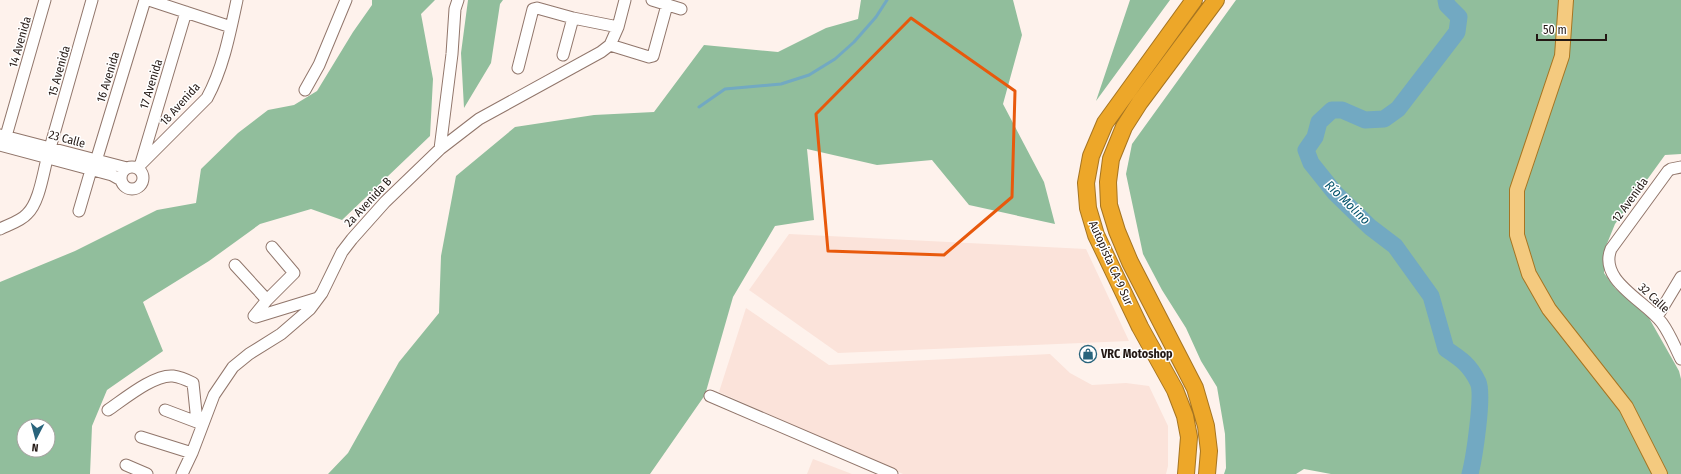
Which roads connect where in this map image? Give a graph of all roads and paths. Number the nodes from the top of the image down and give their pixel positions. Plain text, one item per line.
1 (45, 0) edge
2 (92, 0) edge
3 (145, 0) edge
4 (149, 0) edge
5 (237, 0) edge
6 (346, 0) edge
7 (458, 0) edge
8 (626, 0) edge
9 (652, 0) edge
10 (1194, 0) edge
11 (1216, 0) edge
12 (1566, 0) edge
13 (667, 5) junction
14 (681, 9) dead end
15 (186, 12) junction
16 (573, 18) junction
17 (231, 27) junction
18 (618, 27) junction
19 (610, 45) junction
20 (563, 55) dead end
21 (518, 68) dead end
22 (305, 90) dead end
23 (2, 143) edge
24 (440, 149) junction
25 (49, 153) junction
26 (94, 165) junction
27 (135, 167) junction
28 (1681, 167) edge
29 (121, 180) junction
30 (79, 211) dead end
31 (0, 229) edge
32 (272, 247) dead end
33 (1608, 257) joint
34 (235, 265) dead end
35 (1681, 277) edge
36 (318, 298) junction
37 (267, 300) junction
38 (1657, 317) junction
39 (1681, 359) edge
40 (710, 396) dead end
41 (108, 410) dead end
42 (165, 410) dead end
43 (200, 423) junction
44 (141, 437) dead end
45 (192, 453) junction
46 (126, 465) dead end
47 (147, 474) edge
48 (182, 474) edge
49 (892, 474) edge
50 (1186, 474) edge
51 (1207, 474) edge
52 (1660, 474) edge

1 - 23 street, 14 Avenida
2 - 25 street, 15 Avenida
3 - 26 street, 16 Avenida
4 - 15 street
5 - 17 street, 18 Avenida
6 - 22 street
7 - 24 street
8 - 18 street
9 - 13 street
10 - 50 highway, Autopista CA-9 Sur
11 - 51 highway, Autopista CA-9 Sur
12 - 52 main road
13 - 14 street
13 - 19 street
15 - 17 street
15 - 27 street, 17 Avenida
16 - 18 street
16 - 20 street
16 - 21 street
17 - 27 street, 18 Avenida
18 - 19 street
19 - 24 street, 2a Avenida B
23 - 25 street, 23 Calle
24 - 36 street, 2a Avenida B
25 - 26 street, 23 Calle
25 - 31 street, 15 Avenida
26 - 27 street, 23 Calle
26 - 29 street, 23 Calle
26 - 30 street, 16 Avenida
27 - 29 street
27 - 29 street
28 - 33 street, 12 Avenida
32 - 37 street
33 - 38 street, 32 Calle
34 - 37 street
35 - 38 street
36 - 37 street
36 - 43 street, 2a Avenida B
38 - 39 street, 32 Calle
40 - 49 street
41 - 43 street
42 - 43 street
43 - 45 street, 2a Avenida B
44 - 45 street
45 - 48 street, 2a Avenida B
46 - 47 street

